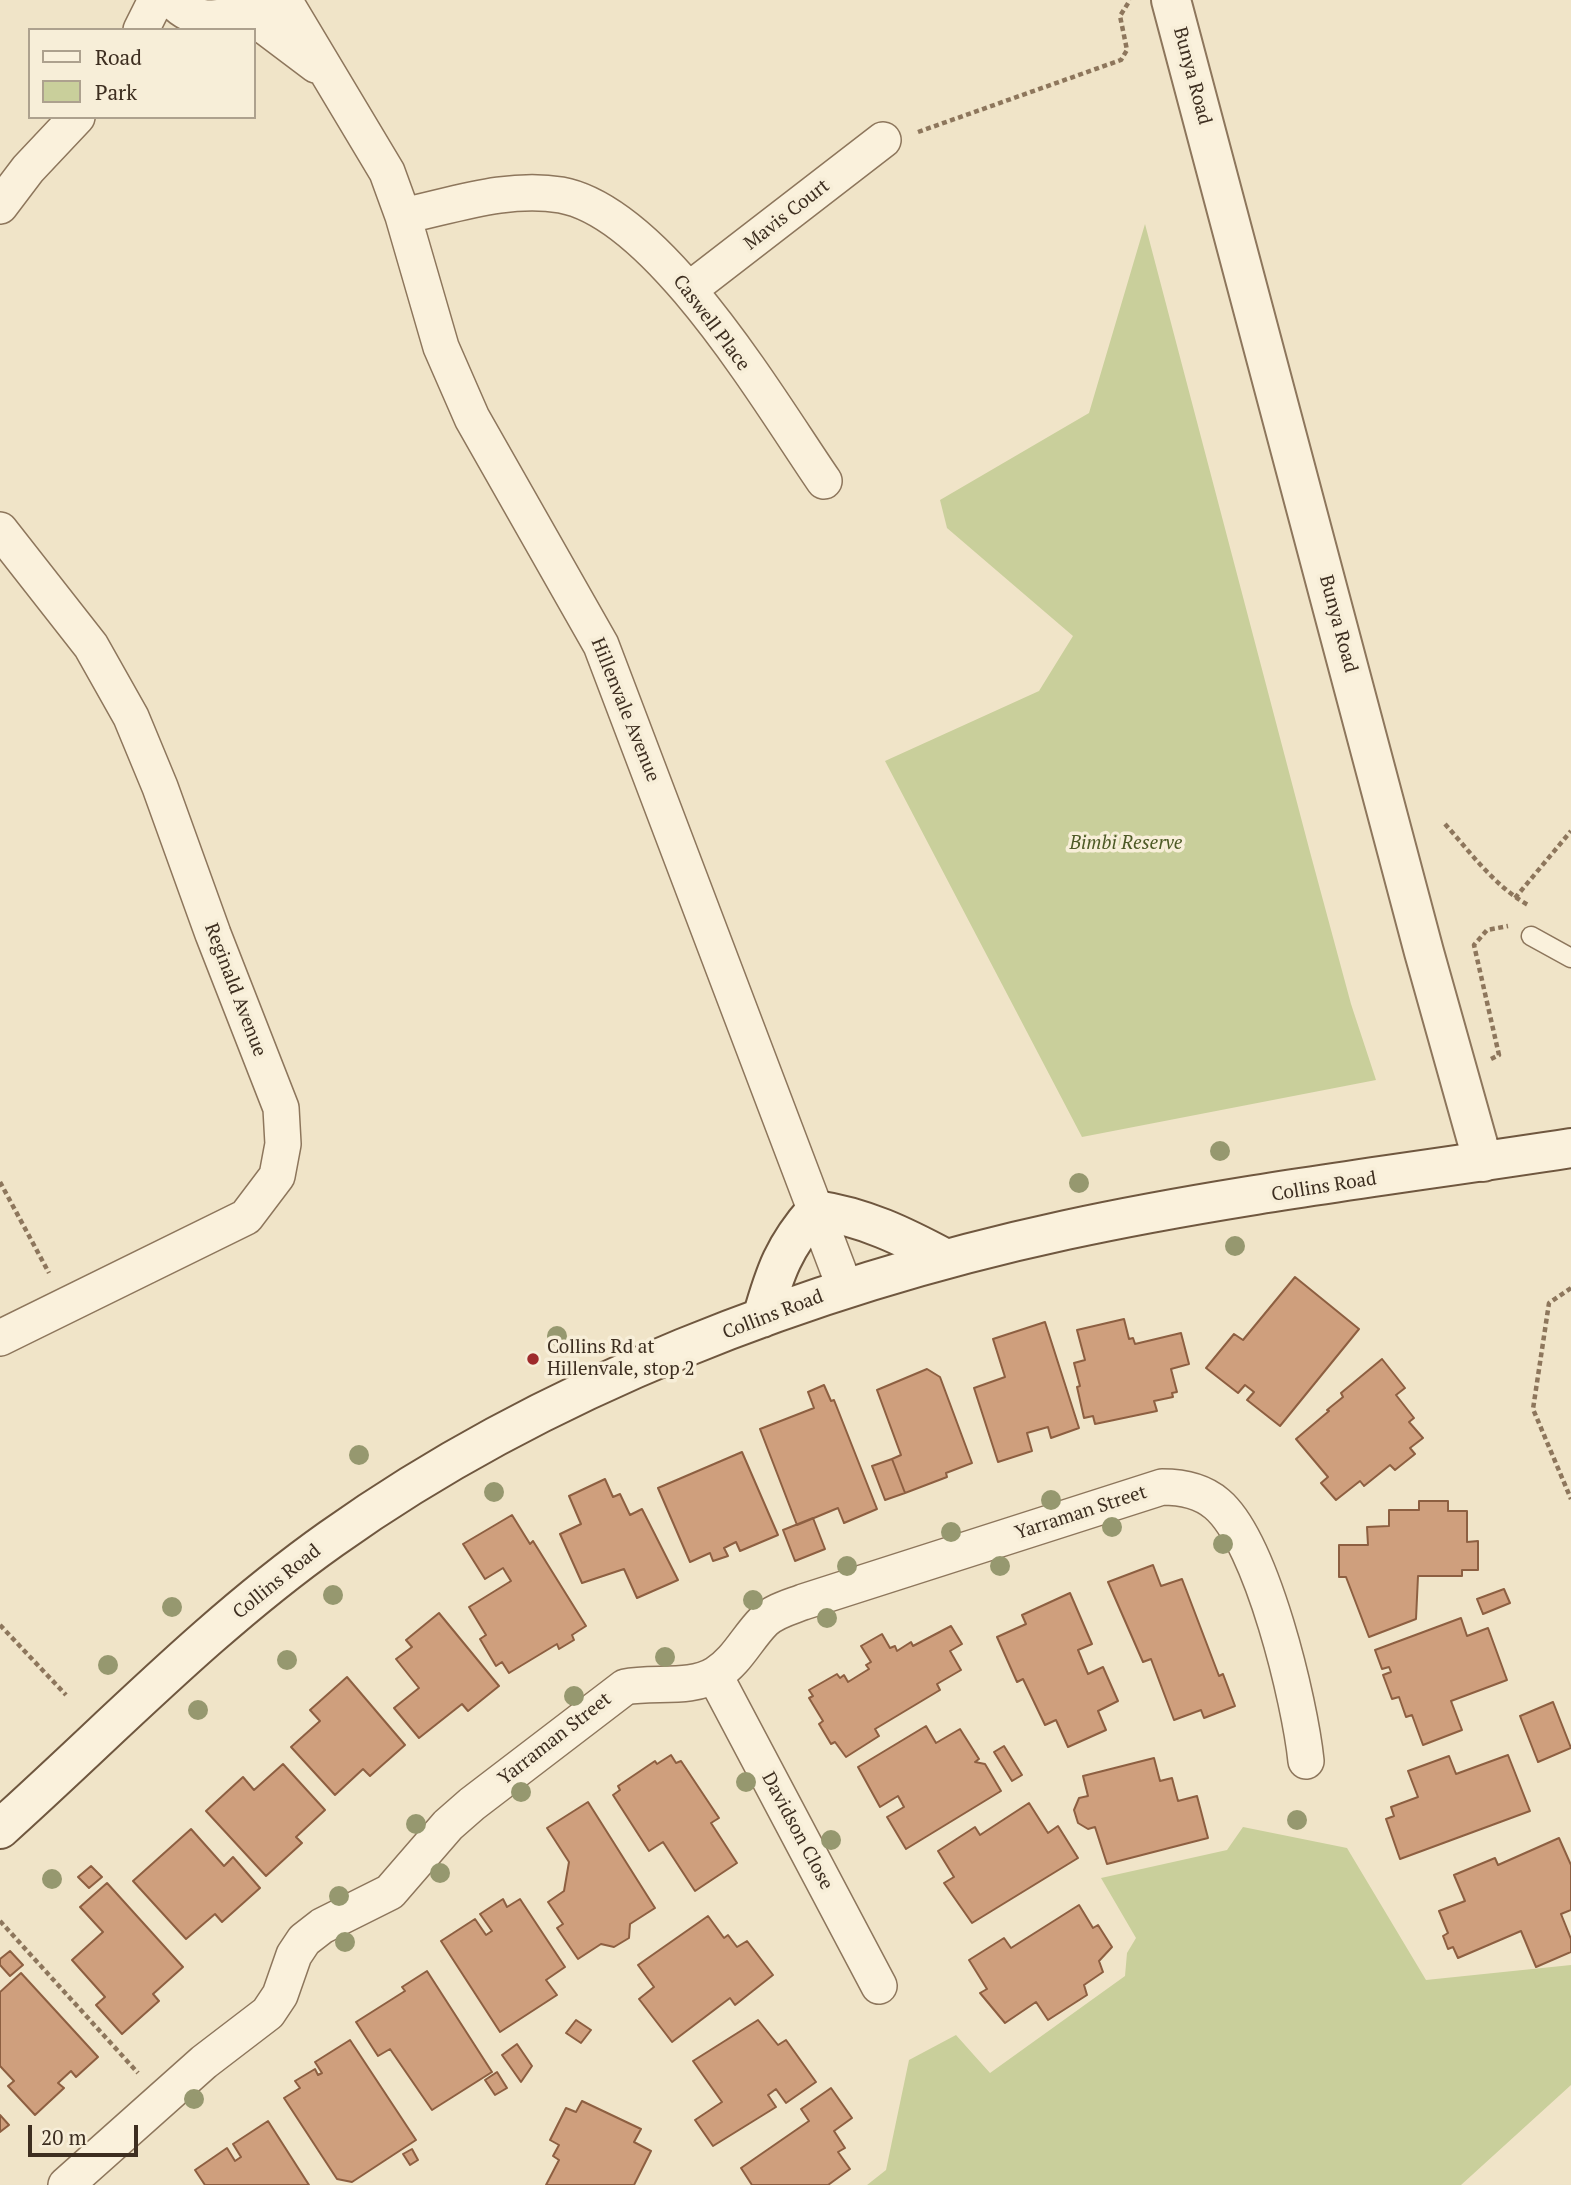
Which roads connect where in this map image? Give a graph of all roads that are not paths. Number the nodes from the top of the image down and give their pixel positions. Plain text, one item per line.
1 (156, 0) edge
2 (173, 0) edge
3 (284, 0) edge
4 (1171, 0) edge
5 (248, 5) edge
6 (194, 24) edge
7 (142, 28) edge
8 (330, 76) junction
9 (75, 119) edge
10 (883, 140) road end
11 (0, 206) edge
12 (404, 216) junction
13 (690, 289) junction
14 (824, 481) dead end
15 (0, 530) edge
16 (1531, 936) dead end
17 (1571, 958) edge
18 (1571, 1148) edge
19 (1483, 1162) junction
20 (816, 1210) junction
21 (946, 1259) junction
22 (845, 1289) junction
23 (762, 1318) junction
24 (0, 1338) edge
25 (715, 1675) junction
26 (1306, 1761) dead end
27 (0, 1829) edge
28 (879, 1986) dead end
29 (66, 2185) edge

1 - 7 street
2 - 6 street
3 - 8 street, Hillenvale Avenue
4 - 19 main road, Bunya Road
5 - 6 street
5 - 8 street, Hillenvale Avenue
8 - 12 street, Hillenvale Avenue
9 - 11 street
10 - 13 street, Mavis Court
12 - 13 street, Caswell Place
12 - 20 street, Hillenvale Avenue
13 - 14 street, Caswell Place
15 - 24 street, Reginald Avenue
16 - 17 lane
18 - 19 main road
19 - 21 main road, Collins Road
20 - 21 main road
20 - 22 street, Hillenvale Avenue
20 - 23 main road
21 - 22 main road, Collins Road
22 - 23 main road, Collins Road
23 - 27 main road, Collins Road
25 - 26 street, Yarraman Street
25 - 28 street, Davidson Close
25 - 29 street, Yarraman Street

